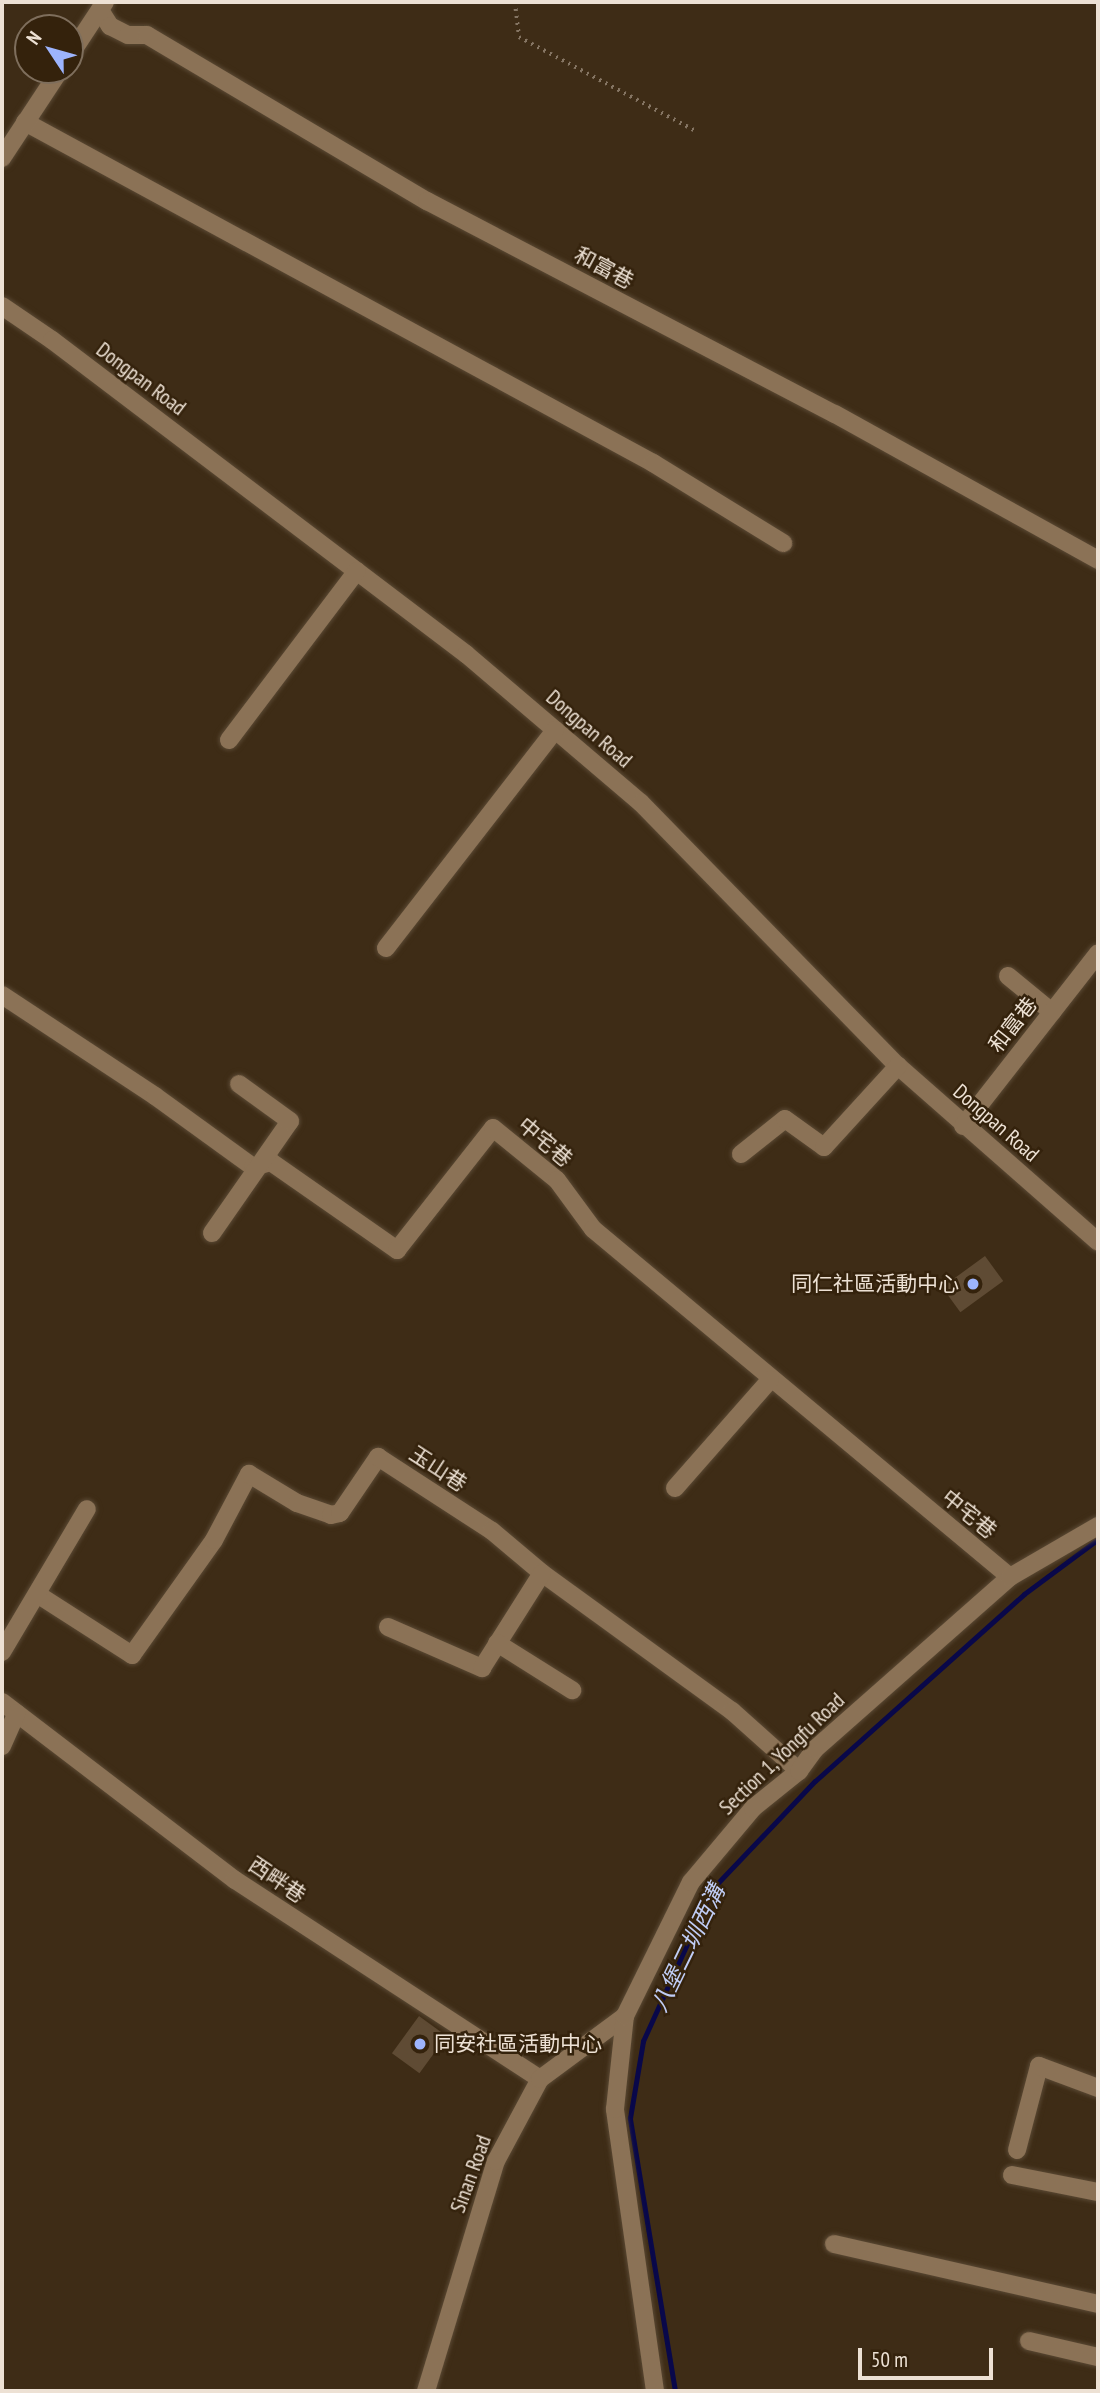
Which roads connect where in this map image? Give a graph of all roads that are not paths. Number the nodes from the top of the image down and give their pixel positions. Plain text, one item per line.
1 (102, 6) edge
2 (84, 34) edge
3 (51, 84) edge
4 (25, 122) junction
5 (2, 158) edge
6 (2, 306) edge
7 (783, 543) dead end
8 (1098, 560) edge
9 (357, 571) junction
10 (555, 730) junction
11 (229, 740) dead end
12 (386, 948) dead end
13 (1098, 953) edge
14 (1008, 975) dead end
15 (2, 995) edge
16 (1052, 1012) junction
17 (898, 1066) junction
18 (239, 1084) dead end
19 (962, 1126) junction
20 (741, 1154) dead end
21 (264, 1162) junction
22 (212, 1233) dead end
23 (1098, 1242) edge
24 (770, 1380) junction
25 (676, 1488) dead end
26 (87, 1509) dead end
27 (1098, 1526) edge
28 (542, 1573) junction
29 (1010, 1577) junction
30 (37, 1594) junction
31 (388, 1627) dead end
32 (497, 1643) junction
33 (2, 1652) edge
34 (572, 1690) dead end
35 (2, 1702) edge
36 (18, 1713) junction
37 (2, 1746) edge
38 (799, 1772) junction
39 (625, 2016) junction
40 (540, 2079) junction
41 (1098, 2088) edge
42 (1017, 2150) dead end
43 (1012, 2175) dead end
44 (1098, 2192) edge
45 (834, 2244) dead end
46 (1098, 2304) edge
47 (1028, 2341) dead end
48 (1098, 2357) edge
49 (426, 2391) edge
50 (655, 2391) edge

1 - 2 street
1 - 8 street, 和富巷
3 - 4 street
4 - 5 street
4 - 7 street
6 - 9 street, Dongpan Road
9 - 10 street, Dongpan Road
9 - 11 street
10 - 12 street
10 - 17 street, Dongpan Road
13 - 16 street, 和富巷
14 - 16 street
15 - 21 street, 中宅巷
16 - 19 street, 和富巷
17 - 19 street, Dongpan Road
17 - 20 street
18 - 21 street
19 - 23 street, Dongpan Road
21 - 22 street
21 - 24 street, 中宅巷
24 - 25 street
24 - 29 street, 中宅巷
26 - 30 street
27 - 29 street, Section 1, Yongfu Road
28 - 30 street, 玉山巷
28 - 32 street
28 - 38 street, 玉山巷
29 - 38 street, Section 1, Yongfu Road
30 - 33 street
31 - 32 street
32 - 34 street
35 - 36 street, 西畔巷
36 - 37 street
36 - 40 street, 西畔巷
38 - 39 street, Section 1, Yongfu Road
39 - 40 street, Sinan Road
39 - 50 street, Section 1, Yongfu Road
40 - 49 street, Sinan Road
41 - 42 street
43 - 44 street
45 - 46 street
47 - 48 street

